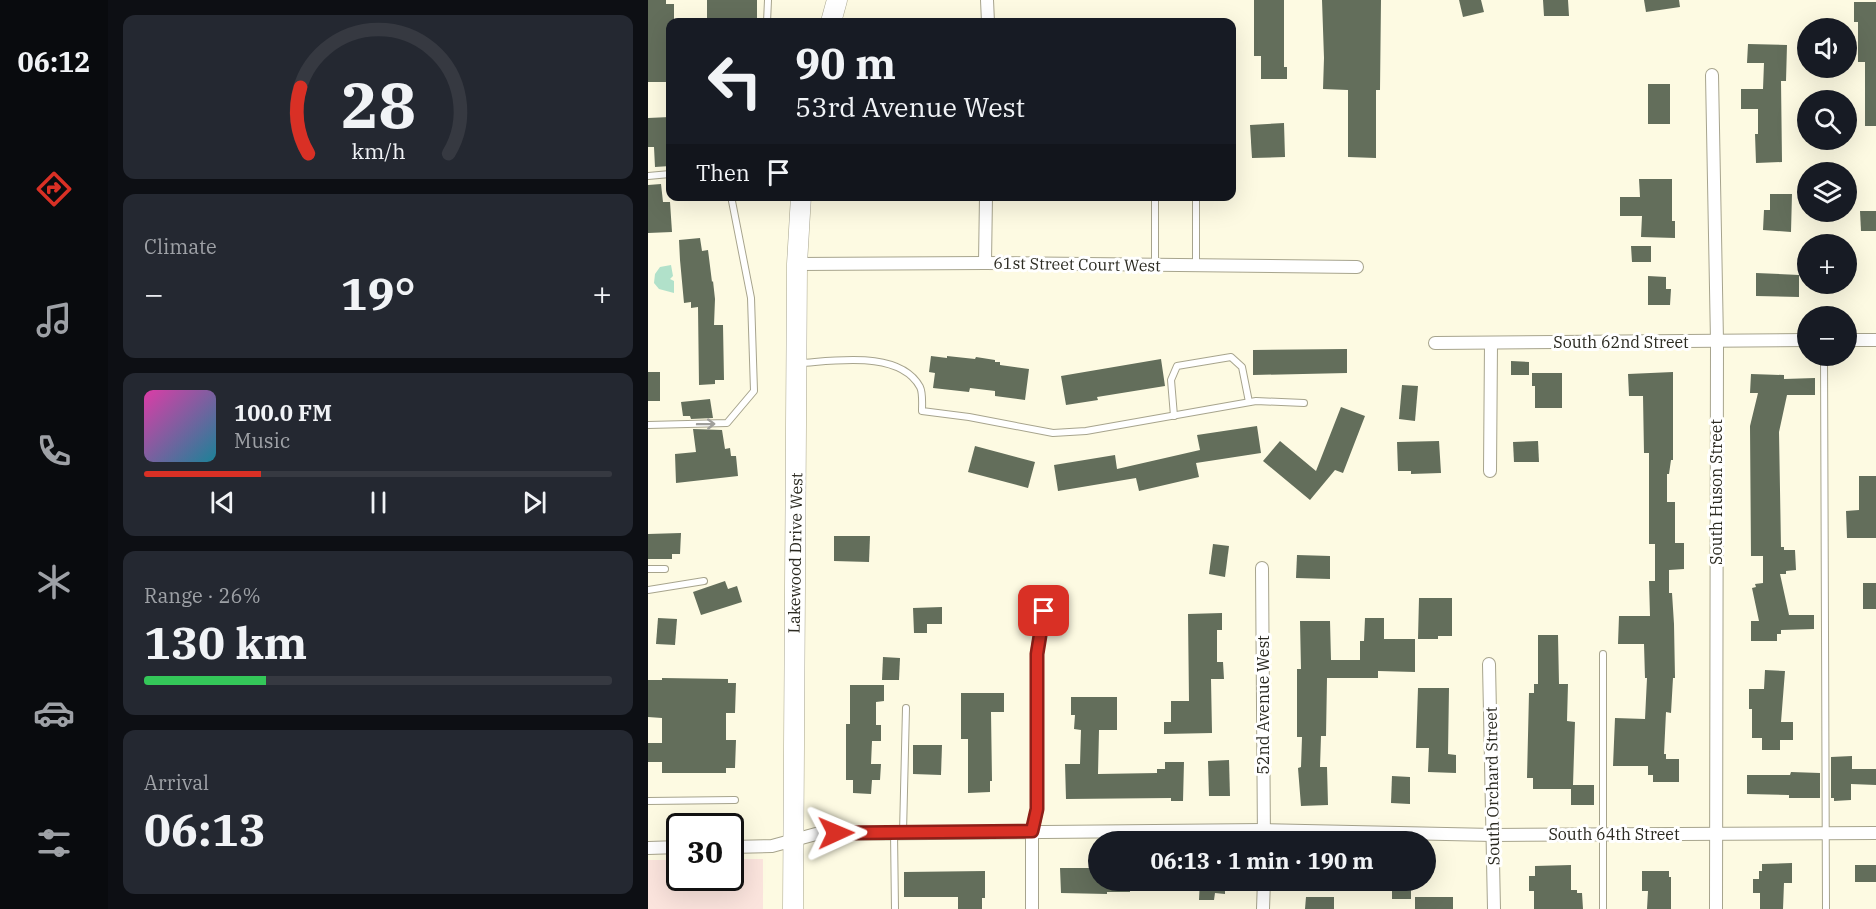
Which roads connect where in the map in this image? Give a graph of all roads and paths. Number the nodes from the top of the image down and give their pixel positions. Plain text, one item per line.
1 (768, 0) edge
2 (837, 0) edge
3 (987, 0) edge
4 (767, 18) edge
5 (832, 18) edge
6 (988, 18) edge
7 (1712, 75) dead end
8 (666, 174) edge
9 (648, 176) edge
10 (732, 201) edge
11 (801, 201) edge
12 (986, 201) edge
13 (1155, 201) edge
14 (1196, 201) edge
15 (985, 263) junction
16 (797, 264) junction
17 (1155, 265) junction
18 (1196, 265) junction
19 (1357, 267) dead end
20 (1797, 340) edge
21 (1857, 340) edge
22 (1876, 340) edge
23 (1717, 341) junction
24 (1435, 343) dead end
25 (1491, 343) junction
26 (797, 363) junction
27 (1824, 366) edge
28 (1249, 402) junction
29 (1304, 403) dead end
30 (1174, 416) junction
31 (648, 425) edge
32 (1490, 471) dead end
33 (1262, 568) dead end
34 (648, 569) edge
35 (665, 569) dead end
36 (704, 581) dead end
37 (648, 590) edge
38 (1044, 611) dead end
39 (1603, 654) dead end
40 (1489, 664) dead end
41 (906, 708) dead end
42 (735, 800) dead end
43 (648, 801) edge
44 (1032, 831) junction
45 (1264, 831) edge
46 (1088, 832) edge
47 (1826, 832) junction
48 (898, 833) junction
49 (1436, 833) edge
50 (1716, 833) junction
51 (1876, 833) edge
52 (1604, 834) junction
53 (1493, 835) junction
54 (793, 840) junction
55 (666, 847) edge
56 (744, 847) edge
57 (648, 848) edge
58 (1264, 891) edge
59 (793, 909) edge
60 (895, 909) edge
61 (1032, 909) edge
62 (1263, 909) edge
63 (1494, 909) edge
64 (1603, 909) edge
65 (1716, 909) edge
66 (1826, 909) edge

1 - 4 lane
2 - 5 main road
3 - 6 street
7 - 23 street, South Huson Street
8 - 9 lane
31 -> 10 lane
11 - 16 main road, Lakewood Drive West
12 - 15 street
13 - 17 lane
14 - 18 lane
15 - 16 street, 61st Street Court West
15 - 17 street, 61st Street Court West
16 - 26 main road, Lakewood Drive West
17 - 18 street, 61st Street Court West
18 - 19 street, 61st Street Court West
20 - 23 street, South 62nd Street
21 - 22 street
23 - 25 street, South 62nd Street
23 - 50 street, South Huson Street
24 - 25 street, South 62nd Street
25 - 32 street
26 - 30 lane
26 - 54 main road, Lakewood Drive West
27 - 47 lane
28 - 29 lane
28 - 30 lane
28 - 30 lane
33 - 45 street, 52nd Avenue West
34 - 35 lane
36 - 37 lane
38 - 44 street
39 - 52 lane
40 - 53 street, South Orchard Street
41 - 48 lane
42 - 43 lane
44 - 46 street, South 64th Street
44 - 48 street, South 64th Street
44 - 61 street
47 - 50 street, South 64th Street
47 - 51 street, South 64th Street
47 - 66 lane
48 - 54 street, South 64th Street
48 - 60 lane
49 - 53 street, South 64th Street
50 - 52 street, South 64th Street
50 - 65 street, South Huson Street
52 - 53 street, South 64th Street
52 - 64 lane
53 - 63 street, South Orchard Street
54 - 56 street, South 64th Street
54 - 59 main road, Lakewood Drive West
55 - 57 street
58 - 62 street

